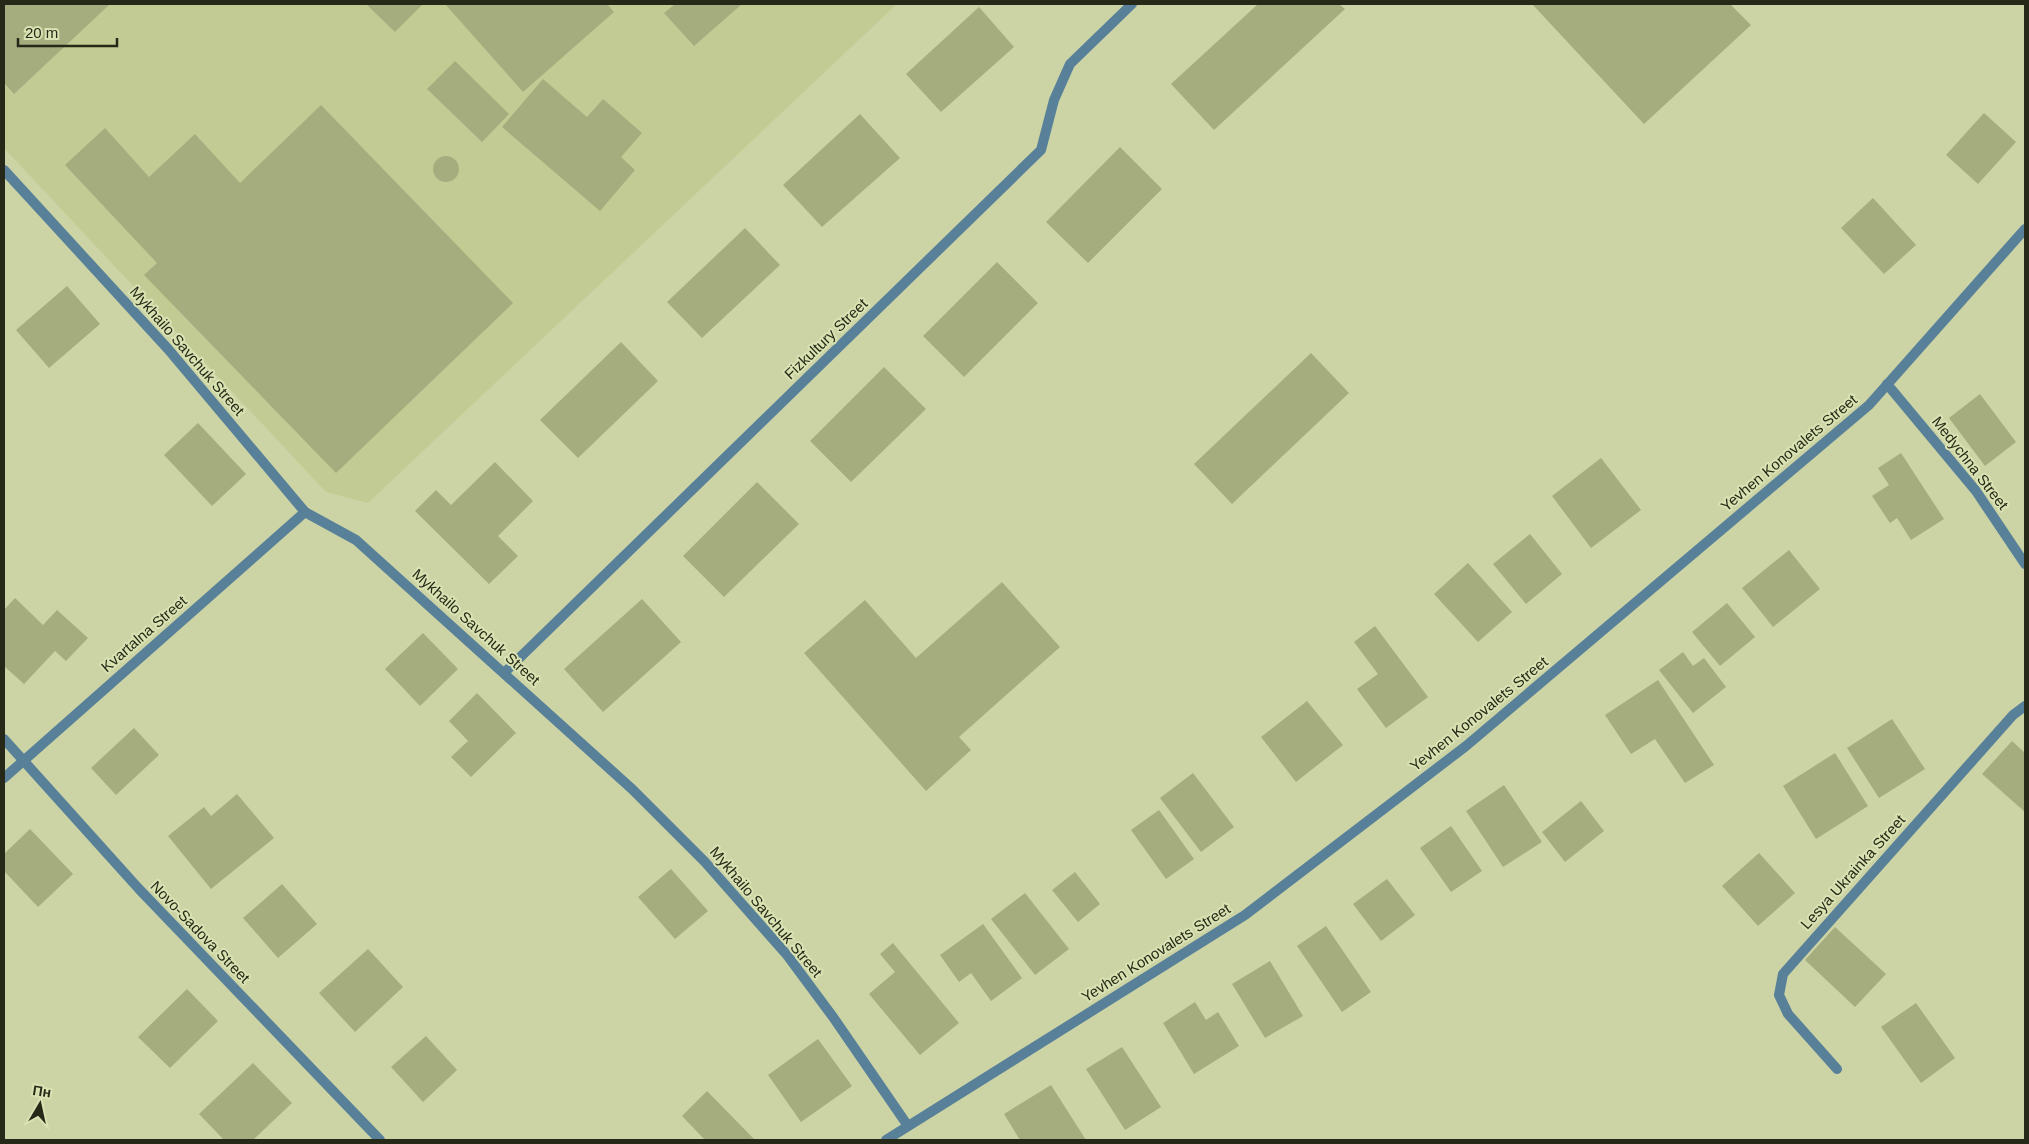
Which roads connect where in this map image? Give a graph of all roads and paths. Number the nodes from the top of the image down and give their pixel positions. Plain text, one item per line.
1 (1132, 4) edge
2 (4, 170) edge
3 (2025, 229) edge
4 (1887, 384) junction
5 (305, 512) junction
6 (2025, 564) edge
7 (504, 673) junction
8 (2025, 706) edge
9 (4, 739) edge
10 (24, 760) junction
11 (4, 778) edge
12 (1838, 1069) dead end
13 (908, 1126) junction
14 (380, 1140) edge
15 (886, 1140) edge

1 - 7 street, Fizkultury Street
2 - 5 street, Mykhailo Savchuk Street
3 - 4 street, Yevhen Konovalets Street
4 - 6 street, Medychna Street
4 - 13 street, Yevhen Konovalets Street
5 - 7 street, Mykhailo Savchuk Street
5 - 10 street, Kvartalna Street
7 - 13 street, Mykhailo Savchuk Street
8 - 12 street, Lesya Ukrainka Street
9 - 10 street, Novo-Sadova Street
10 - 11 street, Kvartalna Street
10 - 14 street, Novo-Sadova Street
13 - 15 street, Yevhen Konovalets Street

